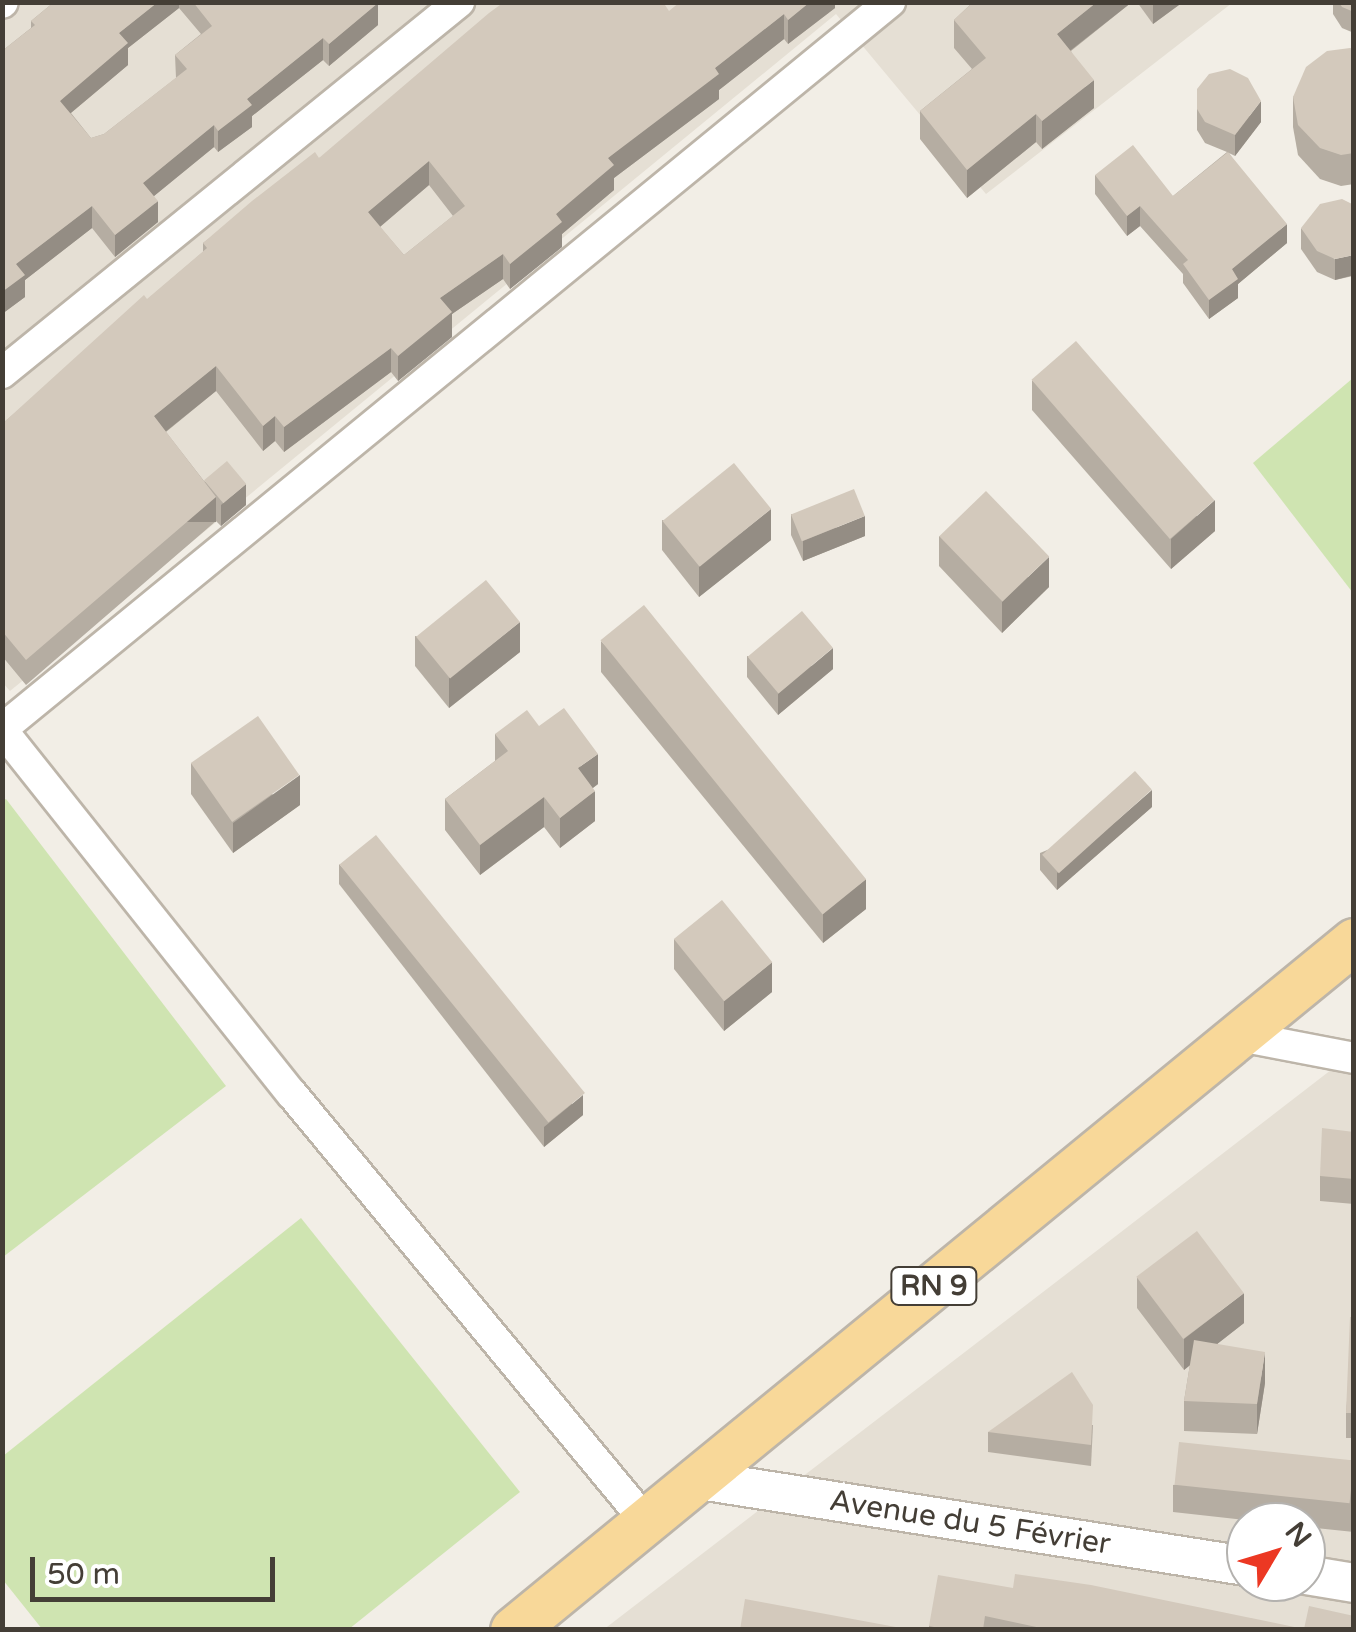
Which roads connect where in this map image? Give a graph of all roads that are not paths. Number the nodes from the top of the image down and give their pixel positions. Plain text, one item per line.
1 (460, 2) edge
2 (890, 2) edge
3 (2, 372) edge
4 (2, 729) edge
5 (1354, 941) edge
6 (1240, 1036) junction
7 (1354, 1058) edge
8 (694, 1479) junction
9 (643, 1518) junction
10 (1226, 1563) edge
11 (1326, 1579) edge
12 (1354, 1583) edge
13 (513, 1630) edge

1 - 3 street
2 - 4 street
4 - 9 street
5 - 6 main road, RN 9
6 - 7 street
6 - 8 main road, RN 9
8 - 9 main road, RN 9
8 - 10 street, Avenue du 5 Février
9 - 13 main road, RN 9
11 - 12 street

